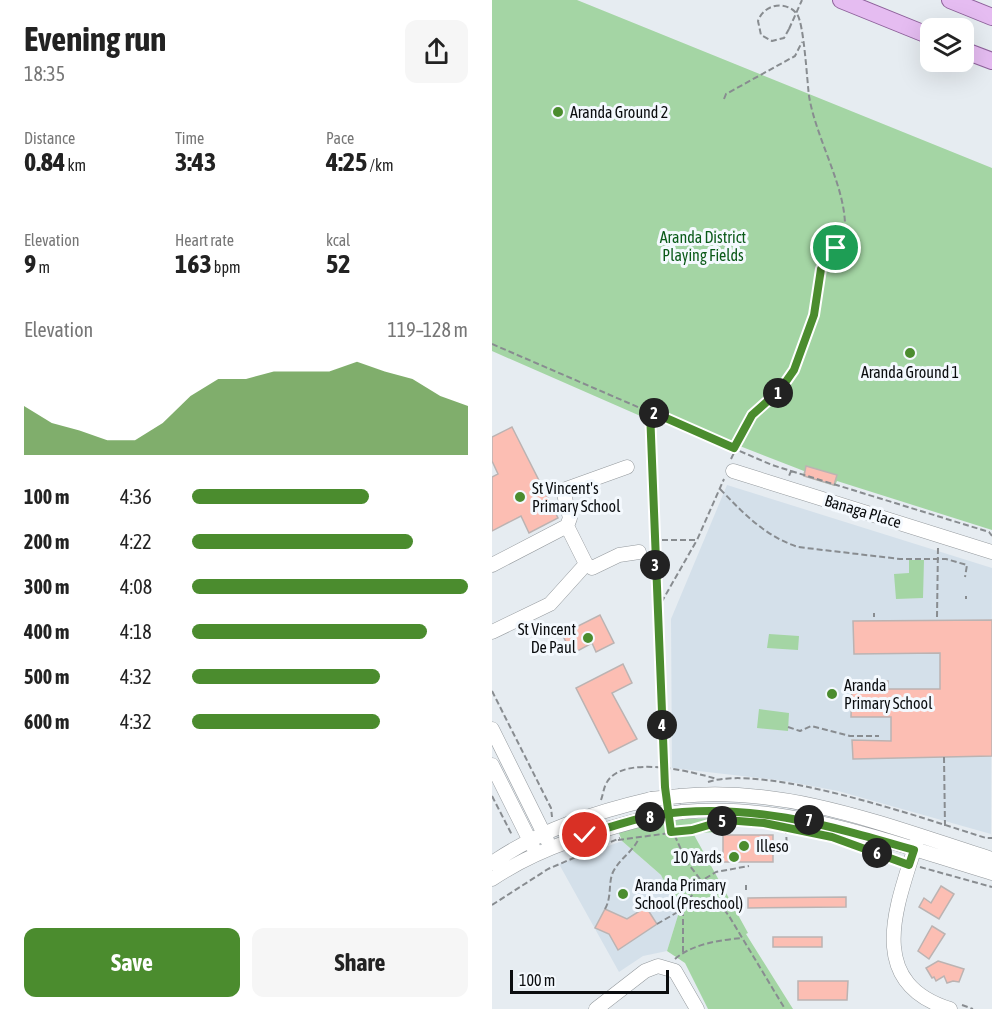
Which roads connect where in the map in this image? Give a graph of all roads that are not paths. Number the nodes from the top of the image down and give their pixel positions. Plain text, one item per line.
1 (841, 0) edge
2 (950, 0) edge
3 (992, 17) edge
4 (920, 32) edge
5 (974, 54) edge
6 (992, 61) edge
7 (627, 467) dead end
8 (733, 471) dead end
9 (567, 526) junction
10 (639, 552) dead end
11 (992, 552) edge
12 (586, 564) junction
13 (492, 565) edge
14 (492, 633) edge
15 (492, 729) edge
16 (492, 765) edge
17 (544, 833) junction
18 (918, 836) junction
19 (530, 840) junction
20 (551, 848) junction
21 (914, 850) junction
22 (537, 854) junction
23 (992, 859) edge
24 (492, 863) edge
25 (992, 873) edge
26 (492, 879) edge
27 (947, 1007) edge
28 (596, 1009) edge
29 (697, 1009) edge

1 - 4 main road
2 - 3 main road
5 - 6 main road
7 - 9 street
8 - 11 street, Banaga Place
9 - 12 street
9 - 13 street
10 - 12 street
12 - 14 street
15 - 17 street
16 - 19 street
17 - 18 street, bridge
17 - 19 street
17 - 20 street
18 - 21 street
18 - 23 street
19 - 22 street
19 - 24 street
20 - 21 street, bridge
20 - 22 street
21 - 25 street
21 - 27 street
22 - 26 street
28 - 29 street

